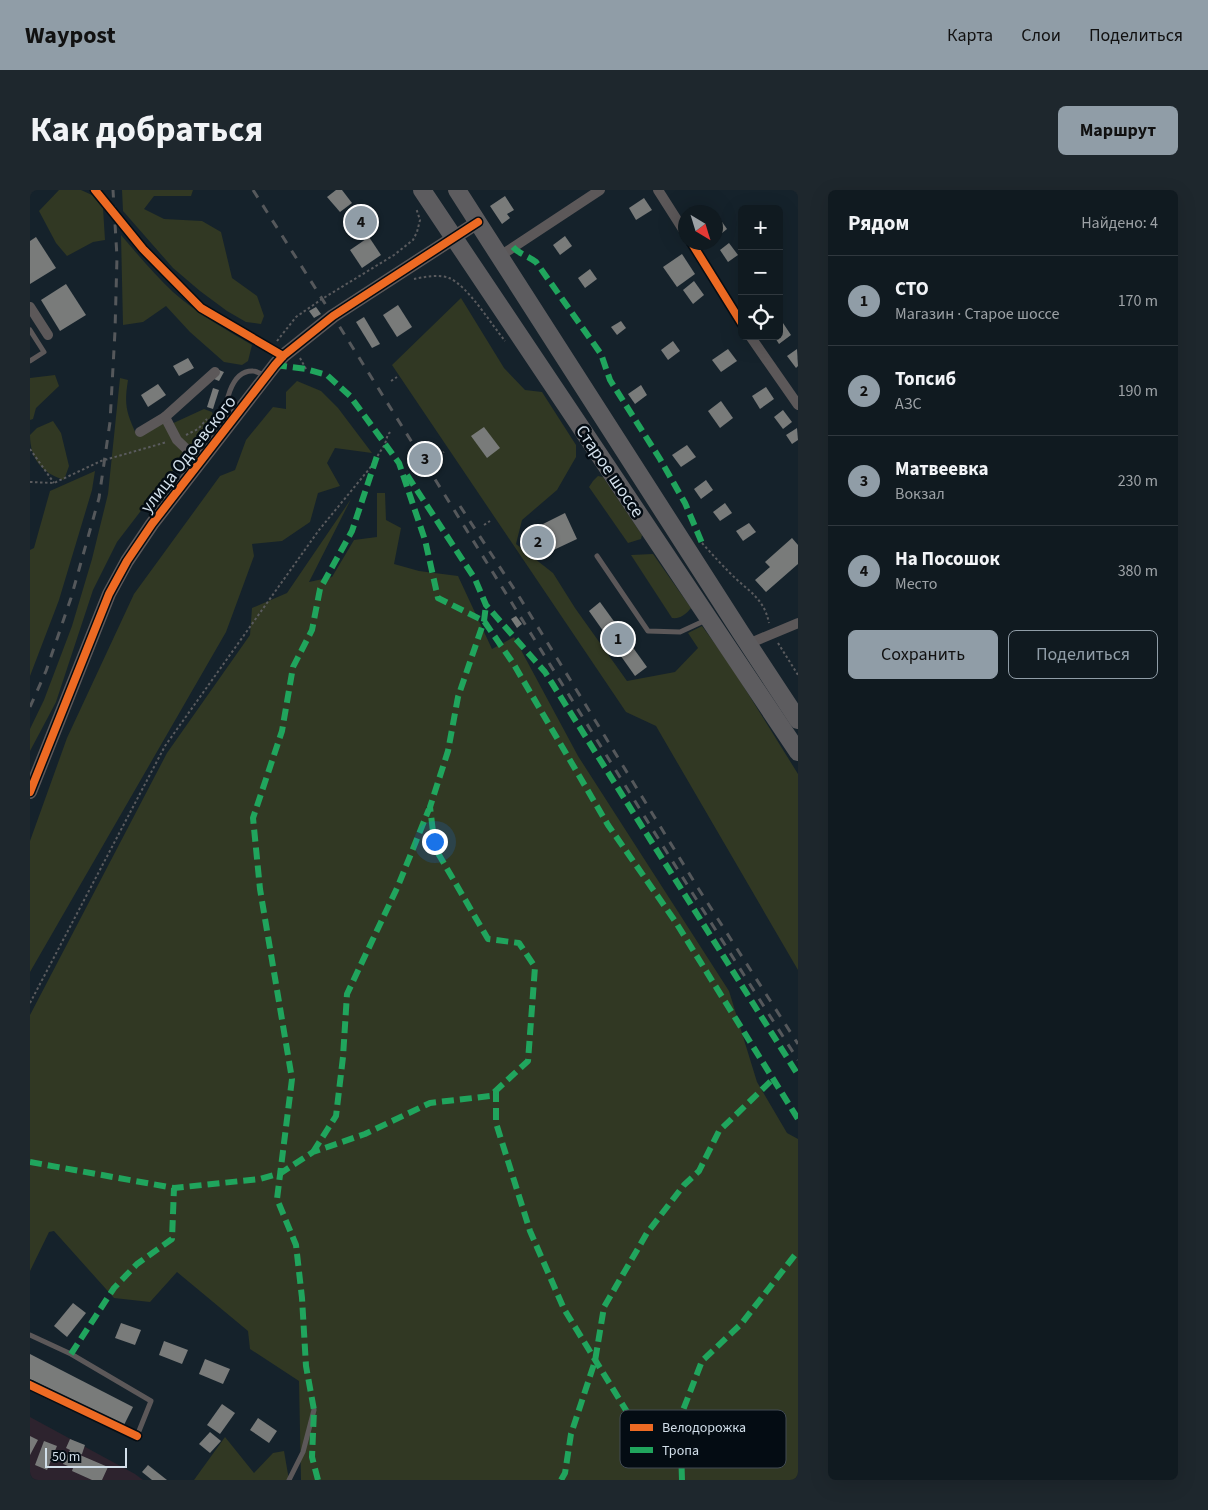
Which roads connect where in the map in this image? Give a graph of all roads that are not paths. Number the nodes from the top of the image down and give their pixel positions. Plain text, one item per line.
1 (95, 190) edge
2 (422, 190) edge
3 (458, 190) edge
4 (600, 190) edge
5 (658, 190) edge
6 (678, 221) edge
7 (478, 222) junction
8 (454, 238) junction
9 (695, 250) edge
10 (500, 256) junction
11 (30, 307) edge
12 (738, 318) edge
13 (30, 330) edge
14 (48, 335) dead end
15 (753, 340) edge
16 (277, 353) junction
17 (30, 361) edge
18 (214, 372) dead end
19 (267, 376) junction
20 (798, 405) edge
21 (165, 417) junction
22 (140, 432) dead end
23 (223, 433) junction
24 (200, 462) junction
25 (597, 556) dead end
26 (710, 618) junction
27 (798, 623) edge
28 (748, 644) junction
29 (798, 720) edge
30 (798, 752) edge
31 (30, 792) edge
32 (30, 1335) edge
33 (30, 1385) edge
34 (314, 1410) dead end
35 (137, 1436) joint
36 (289, 1480) edge

1 - 16 street
2 - 8 highway, Старое шоссе
3 - 7 highway, Старое шоссе
4 - 10 street
5 - 6 street
7 - 8 street, улица Одоевского
7 - 10 highway, Старое шоссе
8 - 16 street, улица Одоевского
8 - 26 highway, Старое шоссе
9 - 12 street
10 - 28 highway, Старое шоссе
11 - 14 street
13 - 17 lane
15 - 20 street
16 - 19 street, улица Одоевского
18 - 21 street
19 - 23 street, улица Одоевского
19 - 23 lane
21 - 22 street
21 - 24 street
23 - 24 street, улица Одоевского
24 - 31 street, улица Одоевского
25 - 26 lane
26 - 30 highway, Старое шоссе
27 - 28 street
28 - 29 highway, Старое шоссе
32 - 35 lane
33 - 35 street
34 - 36 lane

